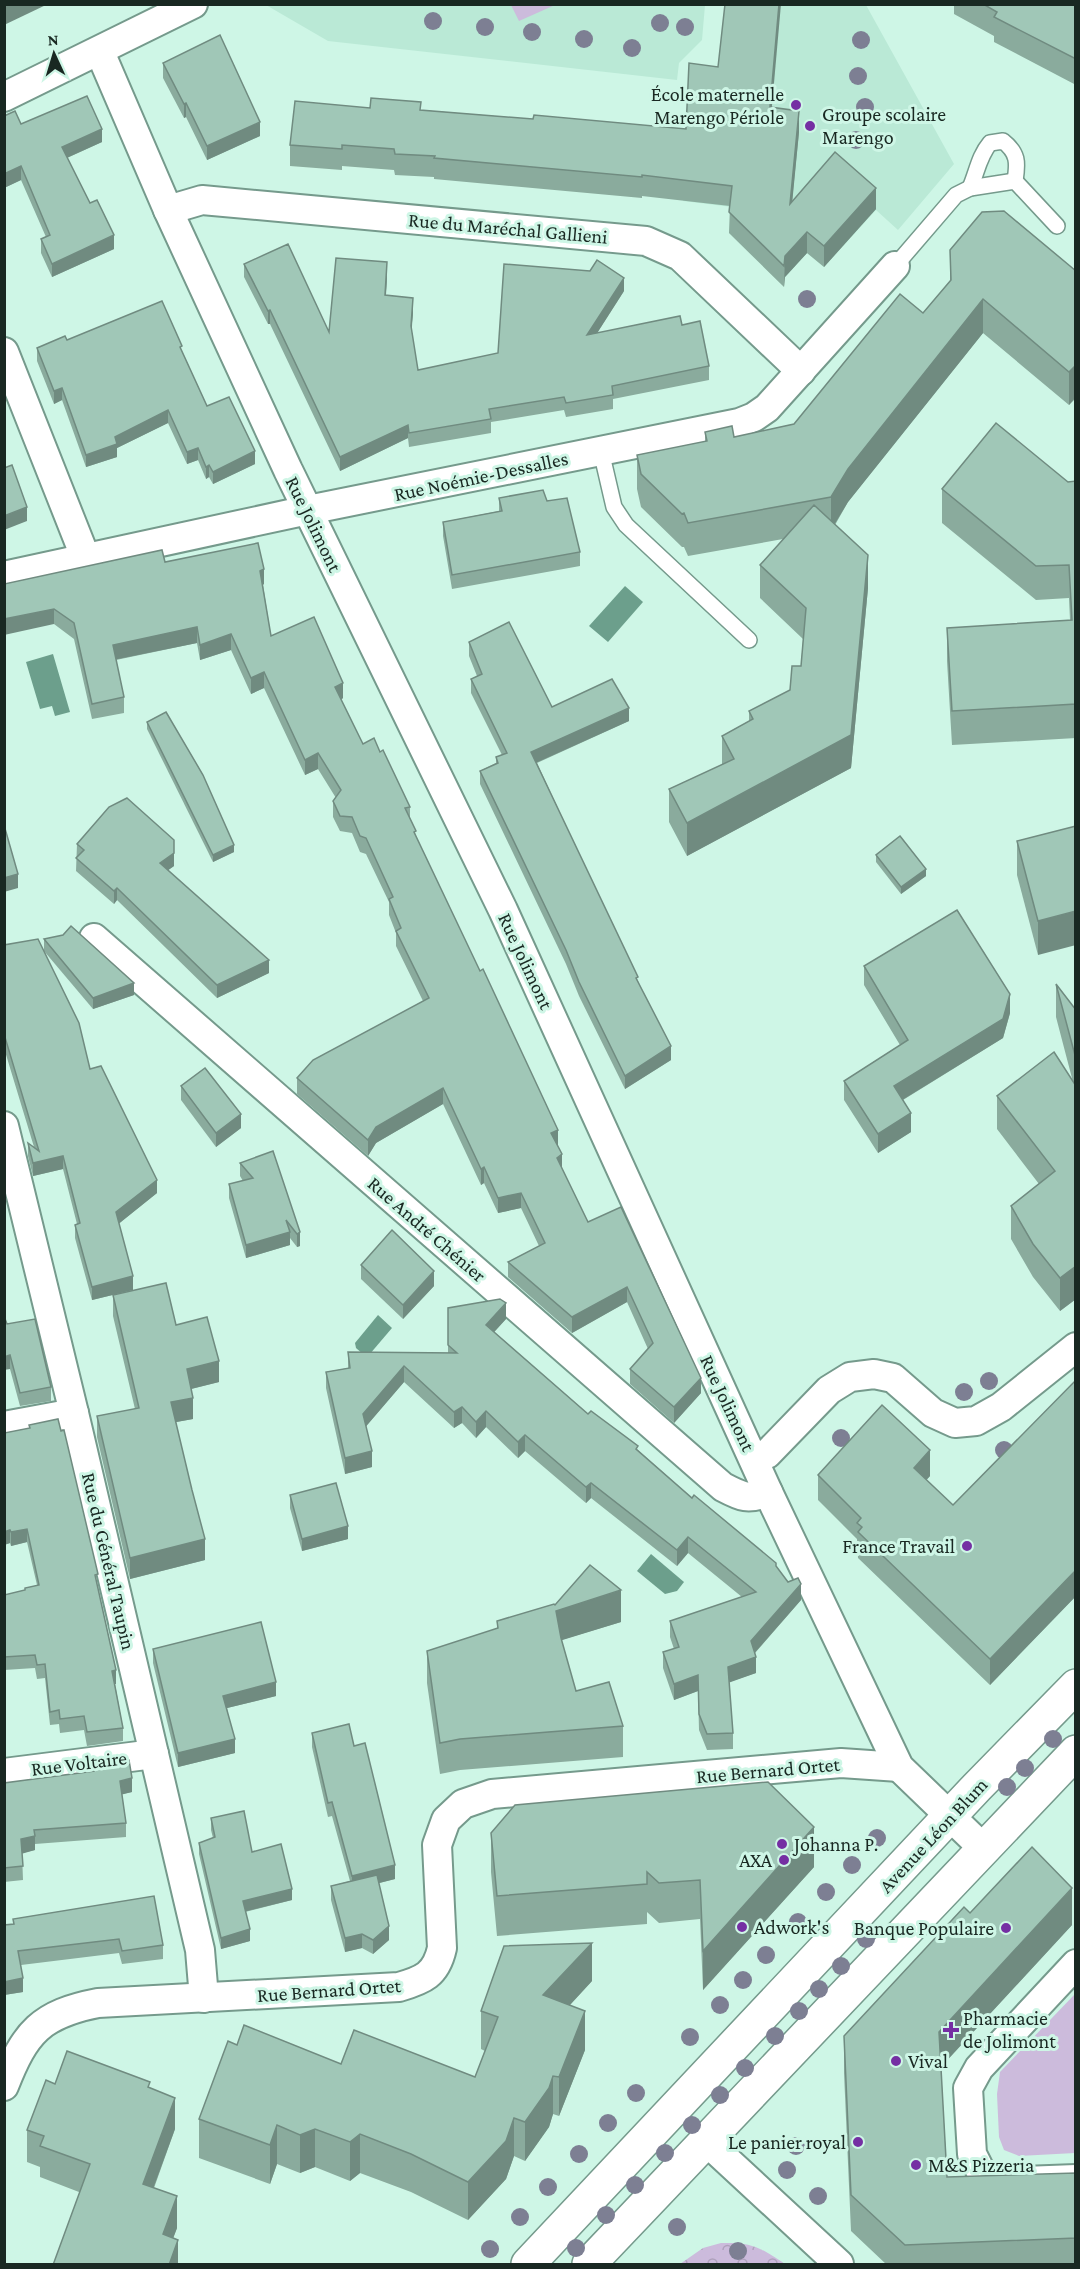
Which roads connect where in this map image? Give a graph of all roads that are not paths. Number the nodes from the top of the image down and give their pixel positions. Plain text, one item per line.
1 (192, 4) edge
2 (100, 52) junction
3 (4, 97) edge
4 (1016, 181) junction
5 (970, 188) junction
6 (168, 210) junction
7 (1057, 226) dead end
8 (895, 266) joint
9 (4, 352) edge
10 (801, 371) junction
11 (601, 451) junction
12 (309, 510) junction
13 (86, 559) junction
14 (4, 576) edge
15 (749, 640) dead end
16 (94, 938) dead end
17 (4, 1126) edge
18 (1076, 1347) edge
19 (74, 1413) junction
20 (4, 1426) edge
21 (754, 1459) junction
22 (768, 1492) junction
23 (1076, 1686) edge
24 (1076, 1752) edge
25 (154, 1754) junction
26 (899, 1767) junction
27 (4, 1773) edge
28 (950, 1817) junction
29 (983, 1848) junction
30 (1076, 1964) edge
31 (204, 1998) junction
32 (4, 2086) edge
33 (706, 2140) junction
34 (1076, 2179) edge
35 (528, 2265) edge
36 (589, 2265) edge
37 (838, 2265) edge

1 - 2 street
2 - 3 street
2 - 6 street, Rue Jolimont
4 - 5 lane
4 - 5 lane
4 - 7 lane
5 - 8 lane
6 - 10 street, Rue du Maréchal Gallieni
6 - 12 street, Rue Jolimont
8 - 10 street, Rue Noémie-Dessalles
9 - 13 street
10 - 11 street, Rue Noémie-Dessalles
11 - 12 street, Rue Noémie-Dessalles
11 - 15 lane
12 - 13 street, Rue Noémie-Dessalles
12 - 21 street, Rue Jolimont
13 - 14 street, Rue Noémie-Dessalles
16 - 22 street, Rue André Chénier
17 - 19 street, Rue du Général Taupin
18 - 21 street
19 - 20 street
19 - 25 street, Rue du Général Taupin
21 - 22 street, Rue Jolimont
22 - 26 street, Rue Jolimont
23 - 28 main road, Avenue Léon Blum
24 - 29 main road
25 - 27 street, Rue Voltaire
25 - 31 street, Rue du Général Taupin
26 - 28 street, Rue Jolimont
26 - 31 street, Rue Bernard Ortet
28 - 29 street, Rue Jolimont
28 - 35 main road, Avenue Léon Blum
29 - 33 main road
30 - 34 street
31 - 32 street, Rue Bernard Ortet
33 - 36 main road
33 - 37 street

